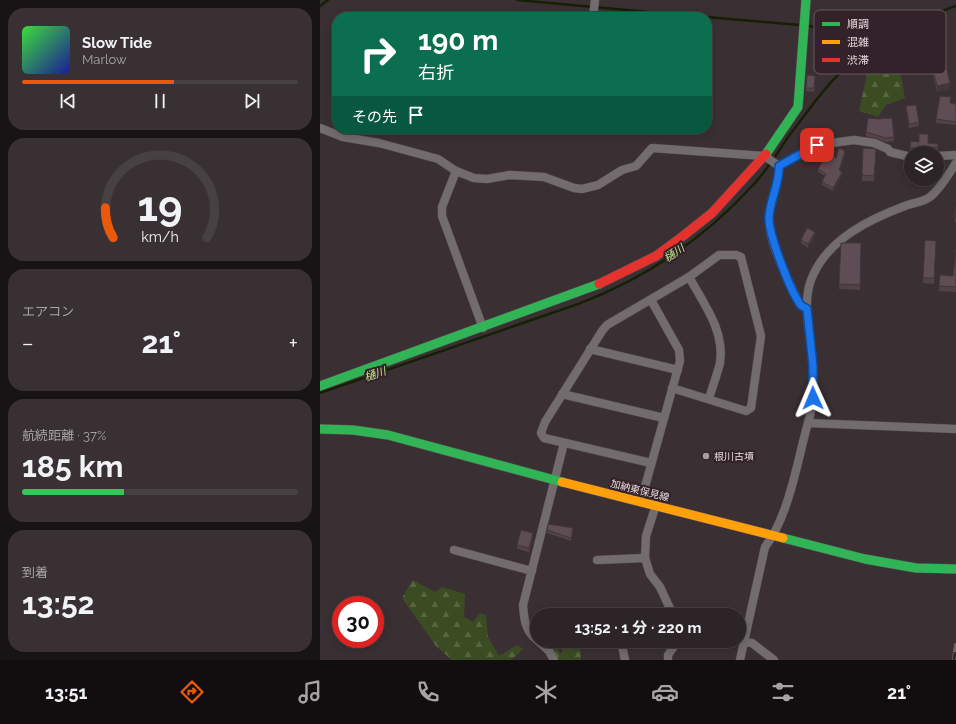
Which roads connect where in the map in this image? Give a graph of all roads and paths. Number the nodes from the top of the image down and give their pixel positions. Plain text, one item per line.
1 (806, 0) edge
2 (595, 2) edge
3 (593, 12) edge
4 (320, 128) edge
5 (332, 132) edge
6 (337, 134) edge
7 (904, 155) edge
8 (956, 155) edge
9 (944, 156) edge
10 (766, 157) junction
11 (956, 163) edge
12 (777, 165) junction
13 (456, 171) junction
14 (689, 277) junction
15 (651, 300) junction
16 (807, 309) junction
17 (483, 328) junction
18 (590, 349) junction
19 (678, 370) junction
20 (320, 386) edge
21 (672, 388) junction
22 (562, 394) junction
23 (709, 400) junction
24 (664, 418) junction
25 (808, 423) junction
26 (320, 429) edge
27 (956, 429) edge
28 (564, 443) junction
29 (651, 464) junction
30 (555, 480) junction
31 (641, 501) junction
32 (656, 505) junction
33 (774, 536) junction
34 (454, 550) dead end
35 (645, 558) junction
36 (597, 560) dead end
37 (956, 569) edge
38 (532, 571) junction
39 (670, 608) edge
40 (746, 617) edge
41 (530, 633) edge
42 (746, 642) edge
43 (545, 648) edge
44 (623, 648) edge
45 (673, 648) edge
46 (743, 648) edge
47 (554, 660) edge
48 (625, 660) edge
49 (668, 660) edge
50 (740, 660) edge
51 (774, 660) edge

1 - 10 street
2 - 3 street
4 - 5 street
6 - 13 street
7 - 12 street
8 - 9 street
10 - 12 street
10 - 13 street
10 - 17 street
11 - 16 street
12 - 16 street
13 - 17 street
14 - 15 street
14 - 23 street
14 - 23 street
15 - 18 street
15 - 19 street
16 - 25 street
17 - 20 street
18 - 19 street
18 - 22 street
19 - 21 street
21 - 23 street
21 - 24 street
22 - 24 street
22 - 28 street
24 - 29 street
25 - 27 street
25 - 33 street
26 - 30 street, 加納東保見線
28 - 29 street
28 - 30 street
29 - 31 street
30 - 31 street, 加納東保見線
30 - 38 street
31 - 32 street, 加納東保見線
32 - 33 street, 加納東保見線
32 - 35 street
33 - 37 street, 加納東保見線
33 - 40 street
34 - 38 street
35 - 36 street
35 - 39 street
38 - 41 street
42 - 51 street
43 - 47 street
44 - 48 street
45 - 49 street
46 - 50 street

